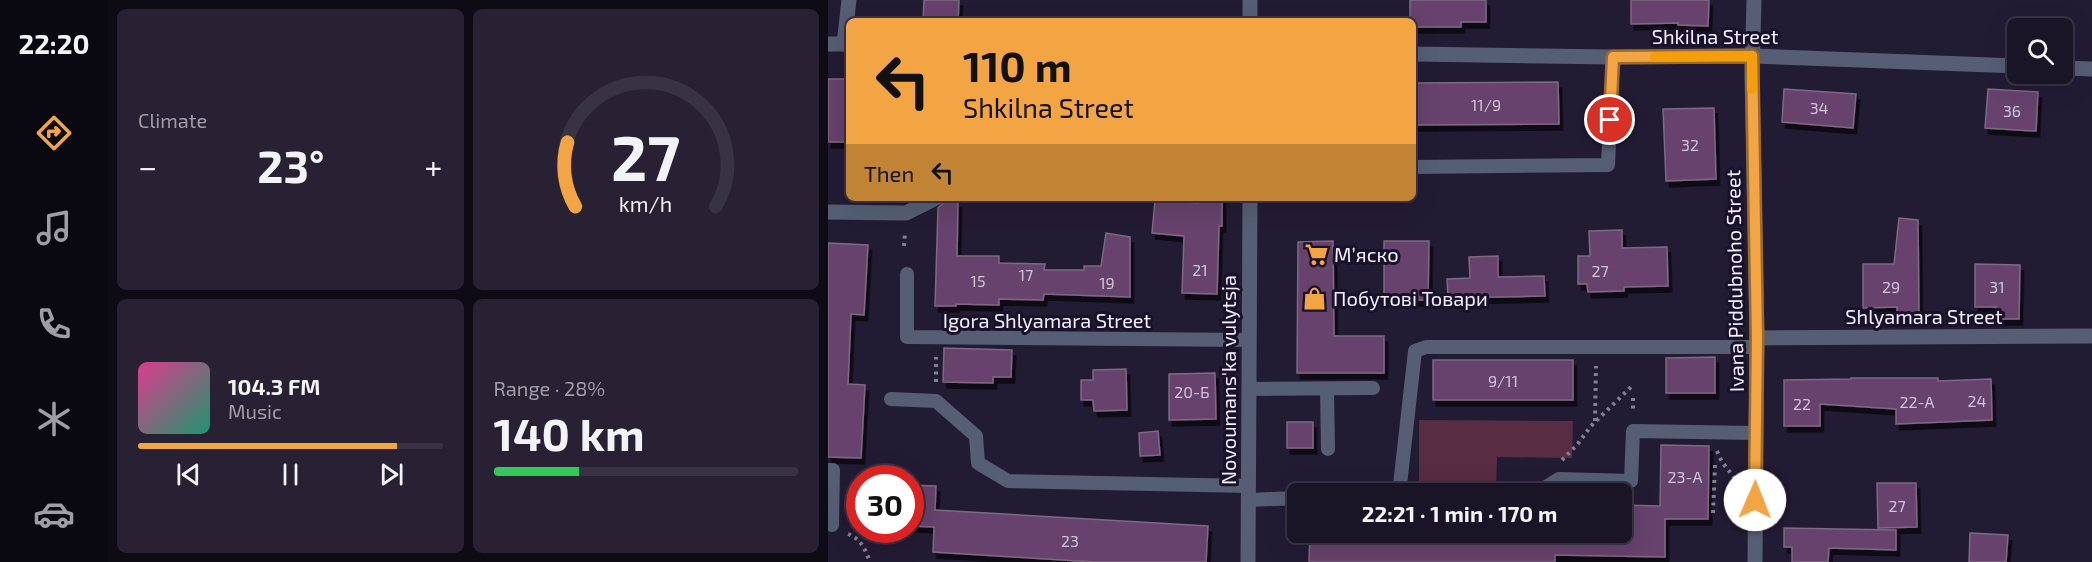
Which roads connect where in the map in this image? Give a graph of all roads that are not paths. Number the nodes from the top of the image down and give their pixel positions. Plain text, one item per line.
1 (849, 0) edge
2 (1250, 0) edge
3 (1754, 0) edge
4 (848, 18) edge
5 (1250, 18) edge
6 (828, 44) edge
7 (846, 44) edge
8 (1416, 54) edge
9 (1752, 56) junction
10 (1613, 57) junction
11 (2007, 66) edge
12 (2073, 68) edge
13 (2092, 69) edge
14 (1416, 167) edge
15 (930, 201) edge
16 (1250, 201) edge
17 (828, 212) edge
18 (907, 274) dead end
19 (2092, 336) edge
20 (1249, 340) junction
21 (1757, 343) junction
22 (1373, 388) dead end
23 (1249, 389) junction
24 (1327, 389) junction
25 (891, 399) dead end
26 (1756, 433) junction
27 (1328, 449) dead end
28 (828, 470) edge
29 (1400, 483) edge
30 (1553, 483) edge
31 (1248, 493) junction
32 (1287, 497) edge
33 (832, 525) road end
34 (1248, 562) edge
35 (1755, 562) edge

1 - 4 street
2 - 5 street
3 - 9 street, Ivana Piddubnoho Street
6 - 7 street
8 - 10 street, Shkilna Street
9 - 10 street, Shkilna Street
9 - 11 street, Shkilna Street
9 - 21 street, Ivana Piddubnoho Street
10 - 14 lane
12 - 13 street
15 - 17 street
16 - 20 street, Novoumans'ka vulytsja
18 - 20 lane, Igora Shlyamara Street
19 - 21 street, Shlyamara Street
20 - 23 street, Novoumans'ka vulytsja
21 - 26 street, Ivana Piddubnoho Street
21 - 29 lane
22 - 24 lane
23 - 24 lane
23 - 31 street, Novoumans'ka vulytsja
24 - 27 lane
25 - 31 lane
26 - 30 lane
26 - 35 street, Ivana Piddubnoho Street
28 - 33 lane
31 - 32 lane
31 - 34 street, Novoumans'ka vulytsja

